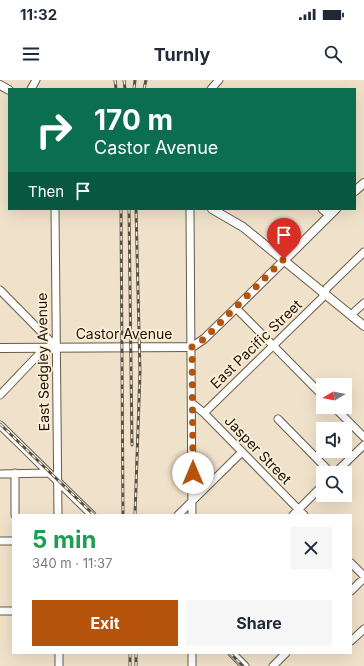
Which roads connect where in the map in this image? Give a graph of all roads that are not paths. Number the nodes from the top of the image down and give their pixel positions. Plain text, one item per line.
1 (219, 80) edge
2 (212, 88) edge
3 (364, 183) edge
4 (356, 191) edge
5 (55, 210) edge
6 (190, 210) edge
7 (214, 210) edge
8 (323, 210) edge
9 (335, 210) edge
10 (329, 216) junction
11 (364, 252) edge
12 (284, 259) junction
13 (0, 290) edge
14 (325, 294) junction
15 (364, 303) edge
16 (236, 308) junction
17 (352, 316) junction
18 (364, 326) edge
19 (274, 346) junction
20 (56, 347) junction
21 (192, 347) junction
22 (0, 348) edge
23 (316, 389) edge
24 (0, 395) edge
25 (193, 404) junction
26 (204, 412) junction
27 (341, 414) edge
28 (278, 419) dead end
29 (0, 425) edge
30 (364, 437) edge
31 (364, 445) edge
32 (242, 452) junction
33 (324, 466) edge
34 (343, 466) edge
35 (15, 473) junction
36 (49, 473) junction
37 (0, 474) edge
38 (58, 482) junction
39 (316, 492) edge
40 (192, 501) junction
41 (298, 509) junction
42 (15, 514) edge
43 (58, 514) edge
44 (91, 514) edge
45 (179, 514) edge
46 (192, 514) edge
47 (294, 514) edge
48 (303, 514) edge
49 (0, 541) edge
50 (12, 541) edge
51 (352, 564) edge
52 (364, 577) edge
53 (352, 590) edge
54 (0, 611) edge
55 (12, 611) edge
56 (364, 628) edge
57 (352, 640) edge
58 (59, 654) edge
59 (192, 654) edge
60 (233, 654) edge
61 (285, 654) edge
62 (59, 666) edge
63 (192, 666) edge
64 (245, 666) edge
65 (273, 666) edge

1 - 2 street
3 - 4 main road
5 - 20 street, East Sedgley Avenue
6 - 21 street
7 - 12 main road
8 - 10 street
9 - 10 main road, Castor Avenue
10 - 12 main road, Castor Avenue
11 - 14 street, East Pacific Street
12 - 14 main road
12 - 16 main road, Castor Avenue
13 - 20 street
14 - 17 main road
14 - 19 street, East Pacific Street
15 - 17 street
16 - 19 street
16 - 21 main road, Castor Avenue
17 - 18 main road
19 - 23 street
19 - 26 street, East Pacific Street
20 - 21 main road, Castor Avenue
20 - 22 main road, Castor Avenue
20 - 24 street
20 - 38 street, East Sedgley Avenue
21 - 25 street
25 - 26 street, Jasper Street
25 - 40 street
26 - 32 street, Jasper Street
27 - 30 street
28 - 33 street
29 - 36 street
31 - 34 street
32 - 40 street
32 - 41 street, Jasper Street
35 - 36 street
35 - 37 street
35 - 42 street
36 - 38 street
38 - 43 street, East Sedgley Avenue
38 - 44 street
39 - 41 street
40 - 45 street
40 - 46 street
41 - 47 street
41 - 48 street, Jasper Street
49 - 50 street
51 - 52 street
52 - 53 street
54 - 55 street
56 - 57 street
58 - 62 street
59 - 63 street
60 - 64 street
61 - 65 street

